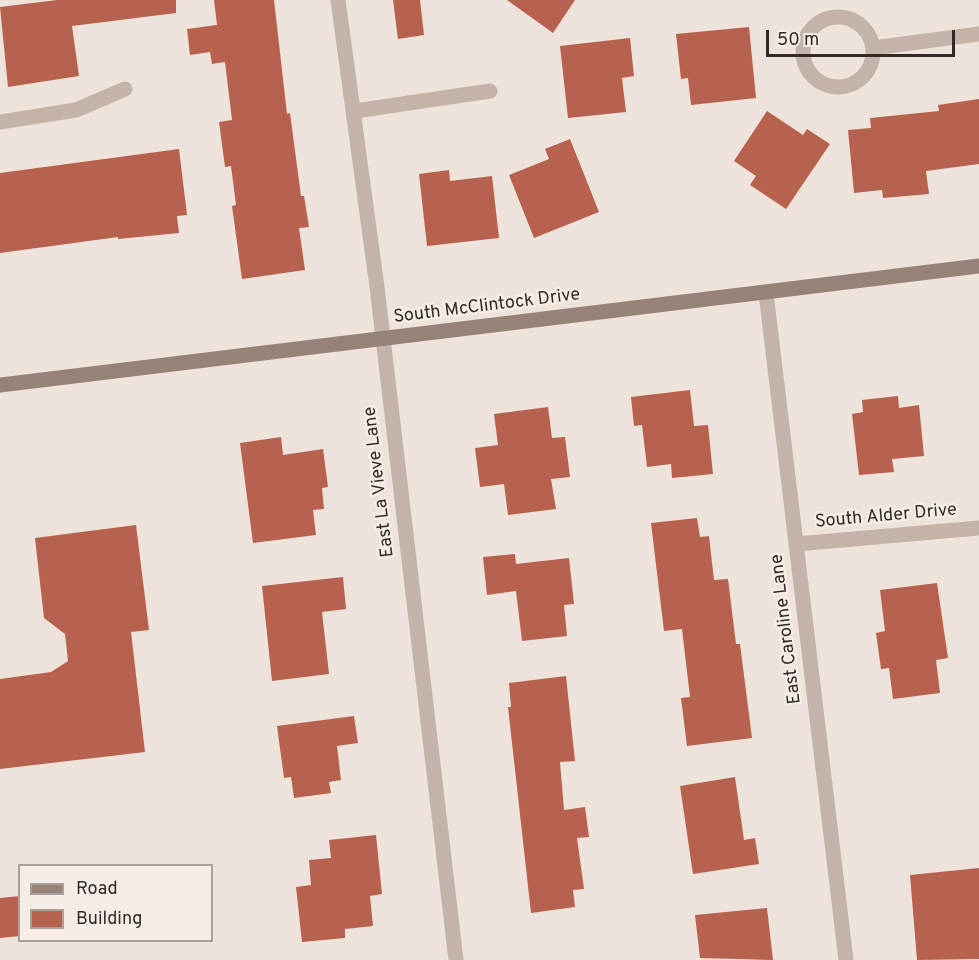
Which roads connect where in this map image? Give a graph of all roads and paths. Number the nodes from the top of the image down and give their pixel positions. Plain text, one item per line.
1 (338, 0) edge
2 (979, 34) edge
3 (873, 48) junction
4 (125, 89) dead end
5 (490, 91) dead end
6 (355, 111) junction
7 (0, 122) edge
8 (979, 266) edge
9 (766, 293) junction
10 (383, 339) junction
11 (0, 385) edge
12 (979, 528) edge
13 (797, 544) junction
14 (456, 960) edge
15 (846, 960) edge

1 - 6 street, East La Vieve Lane
2 - 3 street
3 - 3 street
4 - 7 street
5 - 6 street
6 - 10 street, East La Vieve Lane
8 - 9 main road, South McClintock Drive
9 - 10 main road, South McClintock Drive
9 - 13 street, East Caroline Lane
10 - 11 main road, South McClintock Drive
10 - 14 street, East La Vieve Lane
12 - 13 street, South Alder Drive
13 - 15 street, East Caroline Lane

